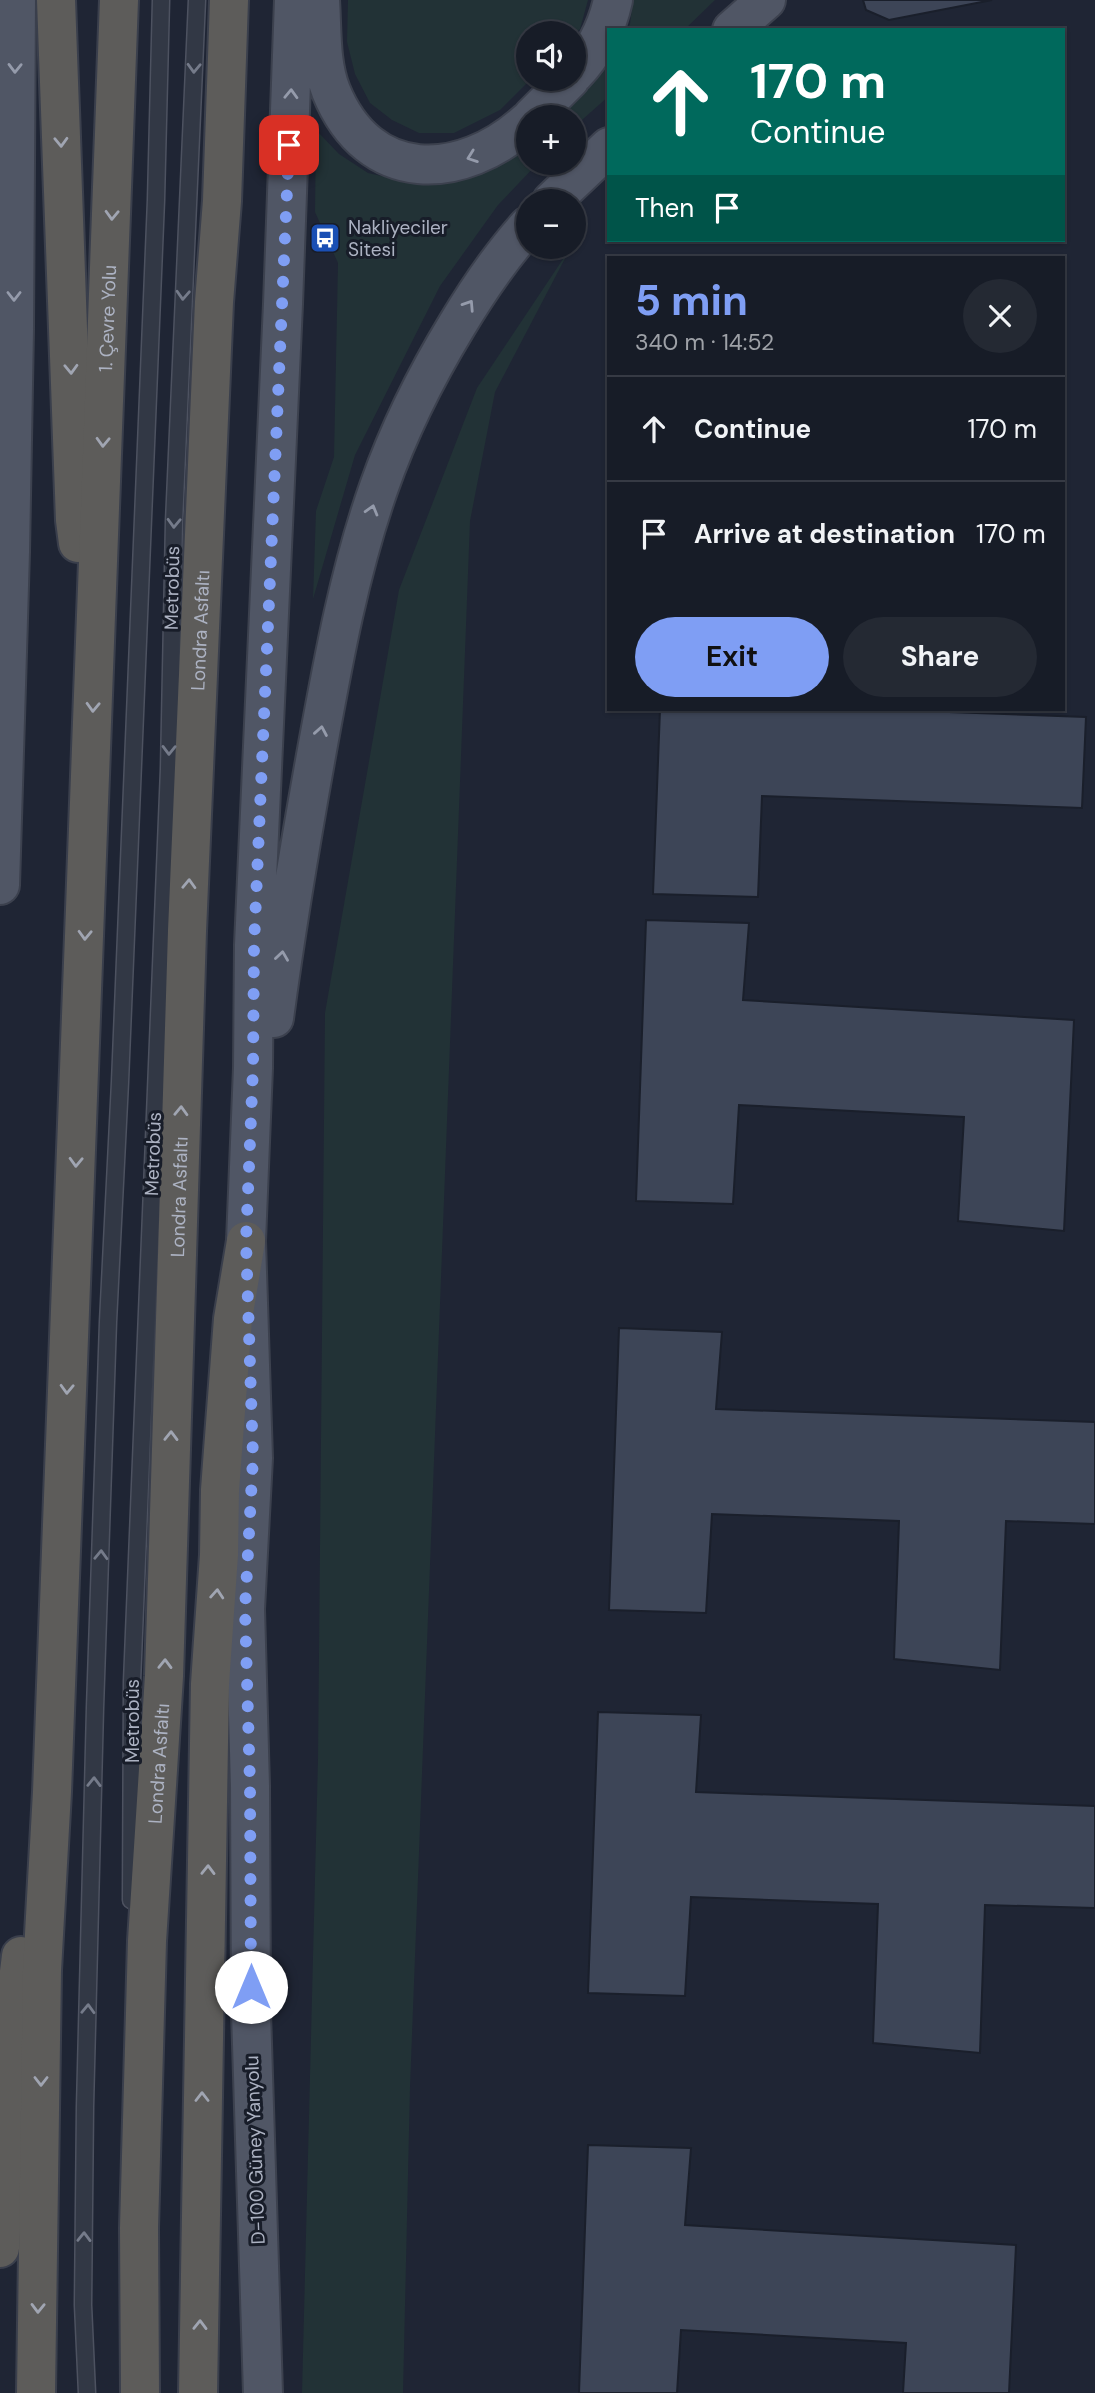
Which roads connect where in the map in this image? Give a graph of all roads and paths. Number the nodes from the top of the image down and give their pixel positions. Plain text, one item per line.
1 (16, 0) edge
2 (56, 0) edge
3 (119, 0) edge
4 (161, 0) edge
5 (197, 0) edge
6 (229, 0) edge
7 (294, 0) edge
8 (320, 0) edge
9 (613, 0) edge
10 (766, 0) edge
11 (734, 28) edge
12 (586, 61) edge
13 (558, 91) edge
14 (544, 105) edge
15 (7, 108) edge
16 (516, 132) edge
17 (607, 149) edge
18 (565, 189) edge
19 (516, 239) edge
20 (96, 639) junction
21 (0, 885) edge
22 (253, 1068) junction
23 (246, 1241) junction
24 (52, 1793) junction
25 (131, 1915) dead end
26 (131, 1955) dead end
27 (0, 2248) edge
28 (36, 2393) edge
29 (87, 2393) edge
30 (130, 2393) edge
31 (140, 2393) edge
32 (198, 2393) edge
33 (263, 2393) edge

1 -> 15 main road
2 -> 20 highway
3 -> 20 highway, 1. Çevre Yolu
29 -> 4 lane
5 -> 25 lane, Metrobüs
31 -> 6 highway, Londra Asfaltı
22 -> 7 main road, D-100 Güney Yanyolu
16 -> 8 main road
9 - 12 main road
10 - 11 main road
13 - 14 main road
15 -> 21 main road
17 - 18 main road
22 -> 19 main road
20 -> 24 highway
22 - 23 main road, D-100 Güney Yanyolu
32 -> 23 highway
23 - 33 main road, D-100 Güney Yanyolu
24 - 27 highway
24 -> 28 highway
26 - 30 lane

